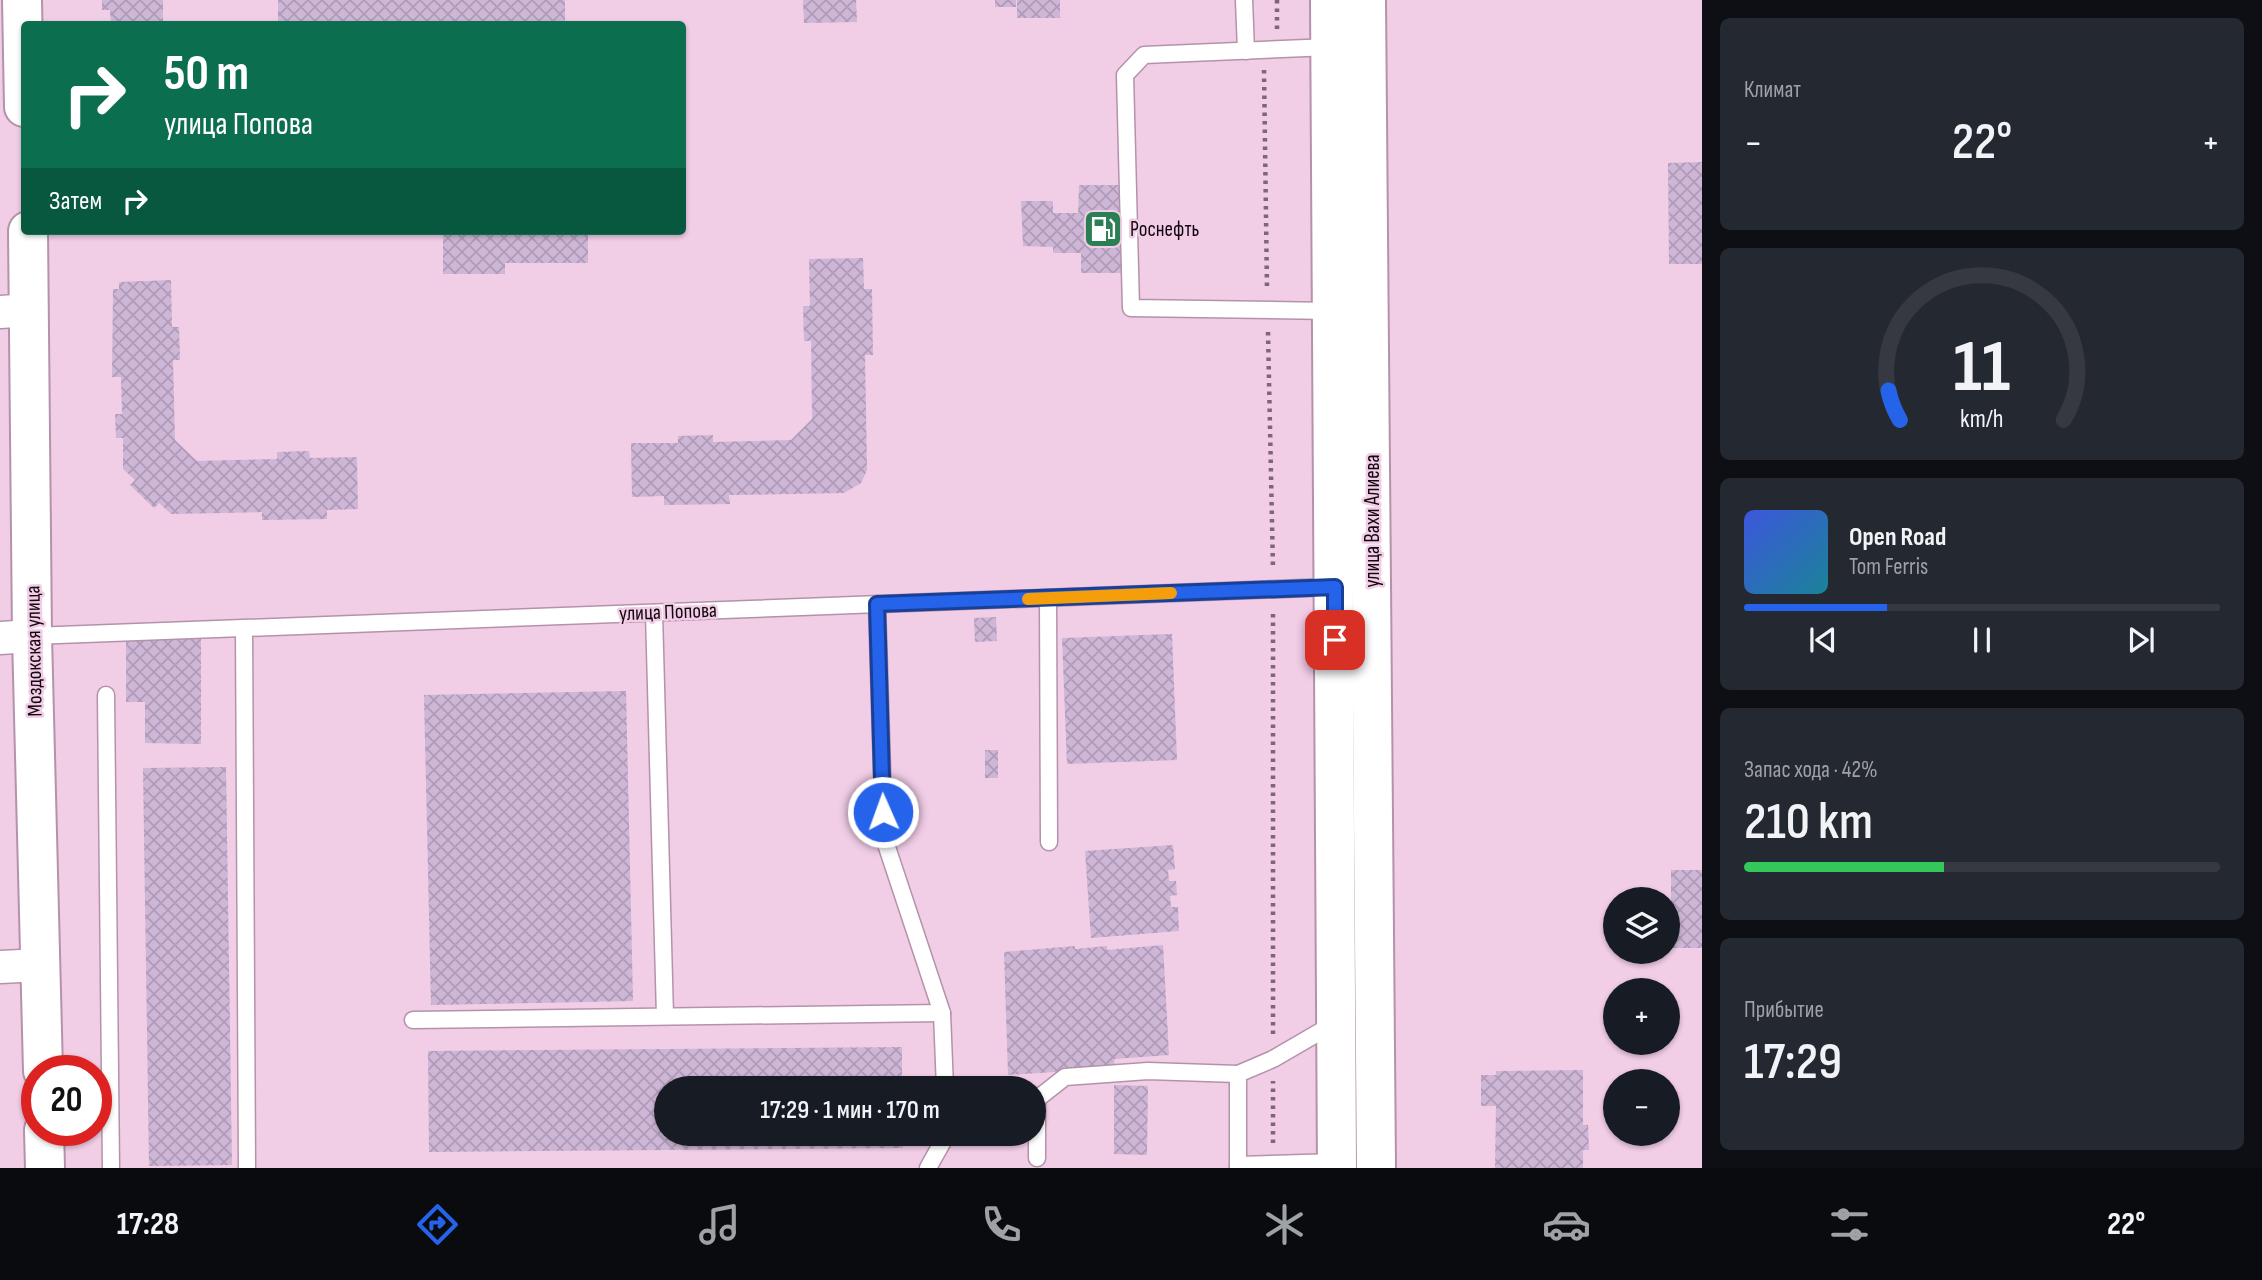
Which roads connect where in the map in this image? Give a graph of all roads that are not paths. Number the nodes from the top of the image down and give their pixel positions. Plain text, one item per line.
1 (22, 0) edge
2 (1244, 0) edge
3 (1330, 0) edge
4 (1366, 0) edge
5 (22, 21) edge
6 (1330, 47) junction
7 (1246, 51) junction
8 (27, 235) edge
9 (15, 311) edge
10 (1333, 311) junction
11 (1335, 587) junction
12 (1048, 598) junction
13 (877, 604) junction
14 (654, 613) junction
15 (244, 629) junction
16 (16, 637) edge
17 (106, 695) dead end
18 (1049, 842) dead end
19 (41, 965) junction
20 (0, 967) edge
21 (942, 1013) junction
22 (664, 1016) junction
23 (413, 1020) dead end
24 (1337, 1022) junction
25 (43, 1055) edge
26 (1238, 1074) junction
27 (945, 1076) edge
28 (44, 1146) edge
29 (940, 1146) edge
30 (1037, 1158) dead end
31 (1337, 1165) edge
32 (1238, 1166) edge
33 (45, 1168) edge
34 (111, 1168) edge
35 (247, 1168) edge
36 (928, 1168) edge
37 (1376, 1168) edge

1 - 5 main road
2 - 7 lane
3 - 6 main road, улица Вахи Алиева
4 - 37 main road, улица Вахи Алиева
6 - 7 lane
6 - 10 main road, улица Вахи Алиева
7 - 10 lane
8 - 9 main road, Моздокская улица
9 - 16 main road, Моздокская улица
10 - 11 main road, улица Вахи Алиева
11 - 12 lane, улица Попова
11 - 24 main road, улица Вахи Алиева
12 - 13 lane, улица Попова
12 - 18 lane
13 - 14 lane, улица Попова
13 - 21 lane
14 - 15 lane, улица Попова
14 - 22 lane
15 - 16 lane, улица Попова
15 - 35 lane
16 - 19 main road, Моздокская улица
17 - 34 lane
19 - 20 street
19 - 25 main road, Моздокская улица
21 - 22 lane
21 - 27 lane
22 - 23 lane
24 - 26 lane
24 - 31 main road, улица Вахи Алиева
26 - 30 lane
26 - 32 lane
28 - 33 main road
29 - 36 lane
31 - 32 lane

